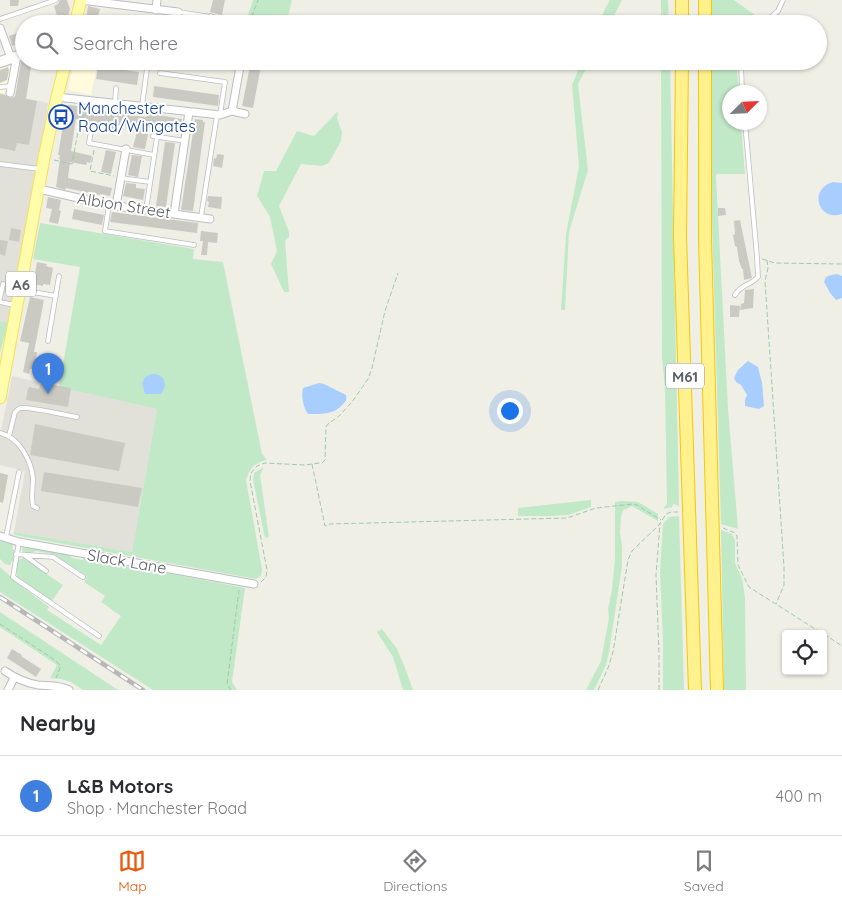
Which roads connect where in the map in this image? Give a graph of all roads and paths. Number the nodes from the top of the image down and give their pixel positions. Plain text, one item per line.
1 (56, 0) edge
2 (81, 0) edge
3 (157, 0) edge
4 (258, 0) edge
5 (682, 0) edge
6 (705, 0) edge
7 (784, 0) edge
8 (156, 10) junction
9 (178, 12) joint
10 (77, 15) edge
11 (203, 15) edge
12 (252, 15) edge
13 (682, 15) edge
14 (705, 15) edge
15 (774, 15) edge
16 (0, 19) edge
17 (0, 28) edge
18 (15, 53) edge
19 (15, 57) edge
20 (0, 62) edge
21 (15, 67) edge
22 (64, 70) edge
23 (147, 70) edge
24 (239, 70) edge
25 (682, 70) edge
26 (705, 70) edge
27 (741, 70) edge
28 (160, 73) dead end
29 (742, 85) edge
30 (0, 86) edge
31 (116, 88) dead end
32 (11, 90) joint
33 (57, 97) junction
34 (85, 100) junction
35 (115, 103) junction
36 (142, 106) junction
37 (232, 111) junction
38 (189, 112) junction
39 (245, 114) dead end
40 (219, 115) junction
41 (82, 126) junction
42 (746, 130) edge
43 (91, 131) joint
44 (185, 141) junction
45 (95, 144) junction
46 (126, 150) junction
47 (154, 155) junction
48 (0, 164) edge
49 (43, 164) junction
50 (121, 178) junction
51 (150, 182) junction
52 (39, 189) junction
53 (112, 205) junction
54 (146, 210) junction
55 (174, 214) junction
56 (201, 217) junction
57 (210, 218) dead end
58 (194, 245) dead end
59 (757, 257) junction
60 (767, 260) junction
61 (842, 264) edge
62 (398, 272) dead end
63 (59, 276) dead end
64 (2, 284) dead end
65 (20, 289) junction
66 (735, 295) dead end
67 (56, 296) junction
68 (0, 298) edge
69 (0, 302) edge
70 (16, 306) junction
71 (48, 341) dead end
72 (2, 377) edge
73 (0, 398) edge
74 (76, 417) dead end
75 (0, 433) edge
76 (9, 436) junction
77 (312, 464) junction
78 (19, 472) dead end
79 (38, 508) dead end
80 (678, 512) dead end
81 (661, 520) junction
82 (660, 523) junction
83 (722, 527) dead end
84 (3, 536) edge
85 (19, 542) junction
86 (16, 554) junction
87 (24, 555) junction
88 (46, 571) dead end
89 (83, 577) dead end
90 (240, 581) junction
91 (254, 584) joint
92 (776, 604) junction
93 (0, 624) edge
94 (817, 630) edge
95 (98, 636) dead end
96 (827, 637) edge
97 (842, 646) edge
98 (3, 669) edge
99 (14, 678) junction
100 (52, 685) junction
101 (8, 690) edge
102 (70, 690) edge
103 (231, 690) edge
104 (598, 690) edge
105 (659, 690) edge
106 (695, 690) edge
107 (717, 690) edge

1 - 16 lane
2 - 8 street
2 - 10 main road
3 - 8 street
4 - 12 path
5 - 13 highway
6 - 14 highway
7 - 15 lane
8 - 9 street
9 - 11 lane
17 - 18 street
19 - 20 main road
21 - 32 street
22 - 33 main road, A6
23 - 36 lane
24 - 37 street
25 - 106 highway, M61
26 - 107 highway, M61
27 - 29 lane
28 - 40 lane
30 - 32 lane
31 - 35 lane
33 - 34 street
33 - 49 main road, A6
34 - 35 street
34 - 41 path
35 - 36 street
36 - 38 street
37 - 39 street
37 - 40 street
38 - 40 street
38 - 44 street
40 - 56 lane
41 - 43 path
41 - 49 path
42 - 59 lane
43 - 45 lane
44 - 47 lane
44 - 55 street
45 - 46 lane
45 - 50 path
46 - 47 lane
46 - 50 street
47 - 51 lane
48 - 49 lane
49 - 52 main road, A6
50 - 51 lane
50 - 53 street
51 - 54 lane
52 - 53 street, Albion Street
52 - 65 main road, A6
53 - 54 street, Albion Street
53 - 58 lane
54 - 55 street, Albion Street
55 - 56 street, Albion Street
56 - 57 street, Albion Street
59 - 60 path
59 - 66 lane
60 - 61 path
60 - 92 path
62 - 77 path
63 - 67 lane
64 - 68 lane
65 - 67 lane
65 - 70 main road, A6
67 - 71 lane
69 - 70 lane
70 - 72 main road, A6
72 - 73 main road, A6
74 - 76 lane
75 - 76 lane
76 - 79 lane
77 - 81 path
77 - 91 path
78 - 84 lane
80 - 81 path
81 - 82 path
82 - 104 path
82 - 105 path
83 - 92 path
84 - 85 street, Slack Lane
85 - 86 lane
85 - 90 street, Slack Lane
86 - 87 lane
86 - 95 lane
87 - 88 lane
87 - 89 lane
90 - 91 street, Slack Lane
90 - 103 path
92 - 94 path
93 - 100 path
96 - 97 path
98 - 99 street
99 - 100 street
99 - 101 street
100 - 102 street

